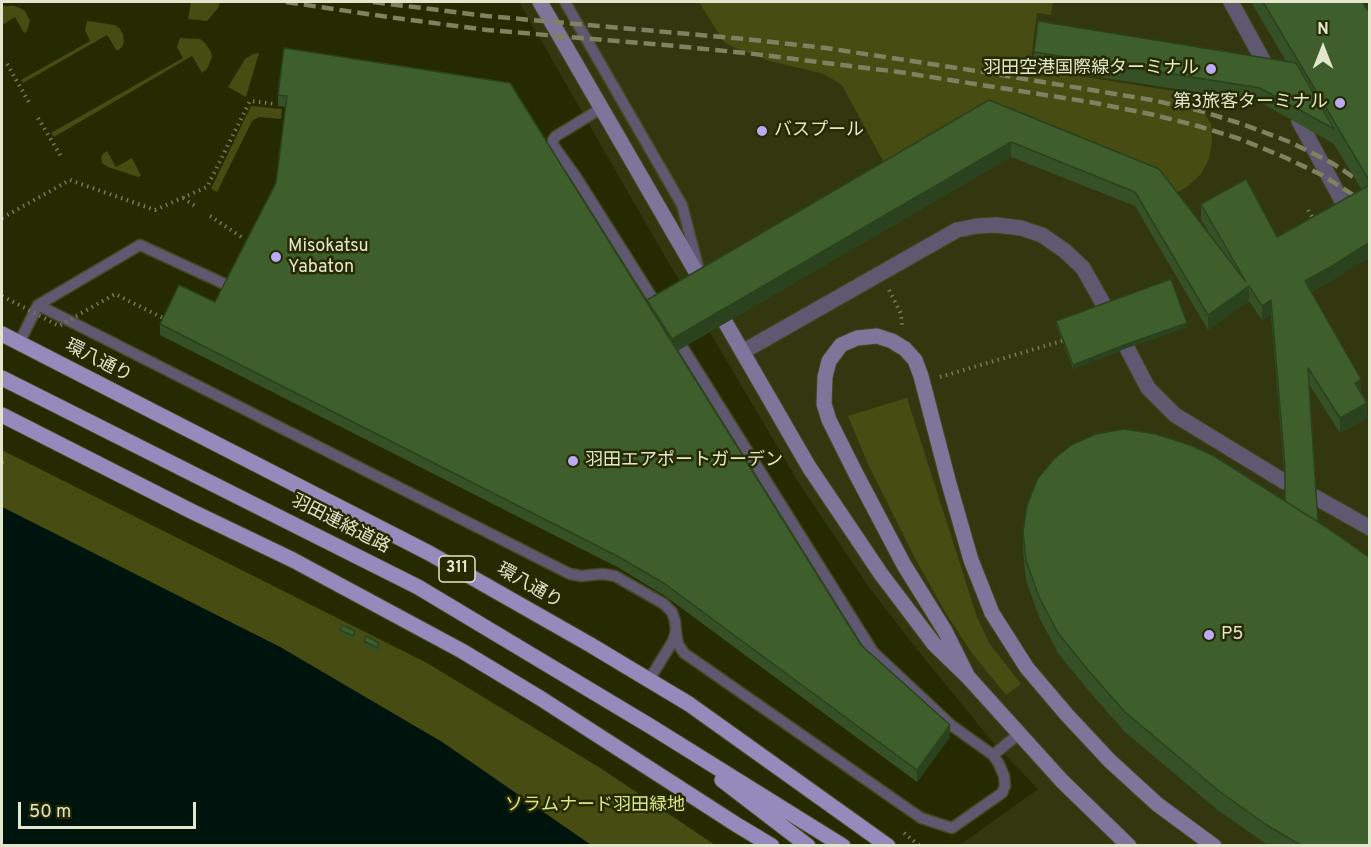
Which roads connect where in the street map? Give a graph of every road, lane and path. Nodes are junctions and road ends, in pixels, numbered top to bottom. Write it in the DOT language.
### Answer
graph roads {
  1 [pos="540,2"];
  2 [pos="565,2"];
  3 [pos="1231,2"];
  4 [pos="7,64"];
  5 [pos="1270,73"];
  6 [pos="30,104"];
  7 [pos="276,104"];
  8 [pos="602,108"];
  9 [pos="38,118"];
  10 [pos="1299,121"];
  11 [pos="62,158"];
  12 [pos="183,198"];
  13 [pos="195,206"];
  14 [pos="1308,210"];
  15 [pos="1348,212"];
  16 [pos="210,216"];
  17 [pos="2,218"];
  18 [pos="1319,228"];
  19 [pos="243,237"];
  20 [pos="881,273"];
  21 [pos="701,279"];
  22 [pos="229,286"];
  23 [pos="2,296"];
  24 [pos="38,305"];
  25 [pos="1105,307"];
  26 [pos="658,308"];
  27 [pos="168,320"];
  28 [pos="2,334"];
  29 [pos="1062,341"];
  30 [pos="19,343"];
  31 [pos="683,348"];
  32 [pos="905,348"];
  33 [pos="1127,348"];
  34 [pos="744,351"];
  35 [pos="2,378"];
  36 [pos="922,382"];
  37 [pos="2,415"];
  38 [pos="2,463"];
  39 [pos="7,466"];
  40 [pos="1285,482"];
  41 [pos="1315,497"];
  42 [pos="1370,528"];
  43 [pos="676,631"];
  44 [pos="968,677"];
  45 [pos="649,680"];
  46 [pos="650,726"];
  47 [pos="1019,734"];
  48 [pos="993,755"];
  49 [pos="772,846"];
  50 [pos="808,846"];
  51 [pos="843,846"];
  52 [pos="888,846"];
  53 [pos="1129,846"];
  54 [pos="1214,846"];
  1 -- 8 [label="street"];
  2 -- 21 [label="lane"];
  3 -- 5 [label="street"];
  4 -- 6 [label="path"];
  7 -- 12 [label="path"];
  8 -- 21 [label="street"];
  8 -- 26 [label="lane"];
  9 -- 11 [label="path"];
  10 -- 15 [label="street"];
  12 -- 13 [label="path"];
  12 -- 17 [label="path"];
  14 -- 18 [label="path"];
  16 -- 19 [label="path"];
  20 -- 25 [label="street"];
  20 -- 32 [label="path"];
  20 -- 34 [label="street"];
  21 -- 34 [label="street"];
  22 -- 24 [label="lane"];
  23 -- 27 [label="path, bridge"];
  24 -- 30 [label="lane"];
  24 -- 43 [label="lane"];
  28 -- 30 [label="main road, 環八通り / 311"];
  29 -- 36 [label="path"];
  30 -- 45 [label="main road, 環八通り / 311"];
  31 -- 48 [label="lane"];
  32 -- 36 [label="street"];
  32 -- 44 [label="street"];
  33 -- 40 [label="street"];
  34 -- 44 [label="street"];
  35 -- 46 [label="main road, 羽田連絡道路 / 311"];
  36 -- 54 [label="street"];
  37 -- 49 [label="main road"];
  38 -- 39 [label="path"];
  41 -- 42 [label="street"];
  43 -- 45 [label="lane"];
  43 -- 48 [label="lane"];
  44 -- 47 [label="street"];
  45 -- 52 [label="main road, 環八通り / 311"];
  46 -- 50 [label="main road"];
  46 -- 51 [label="main road"];
  47 -- 48 [label="lane"];
  47 -- 53 [label="street"];
}
